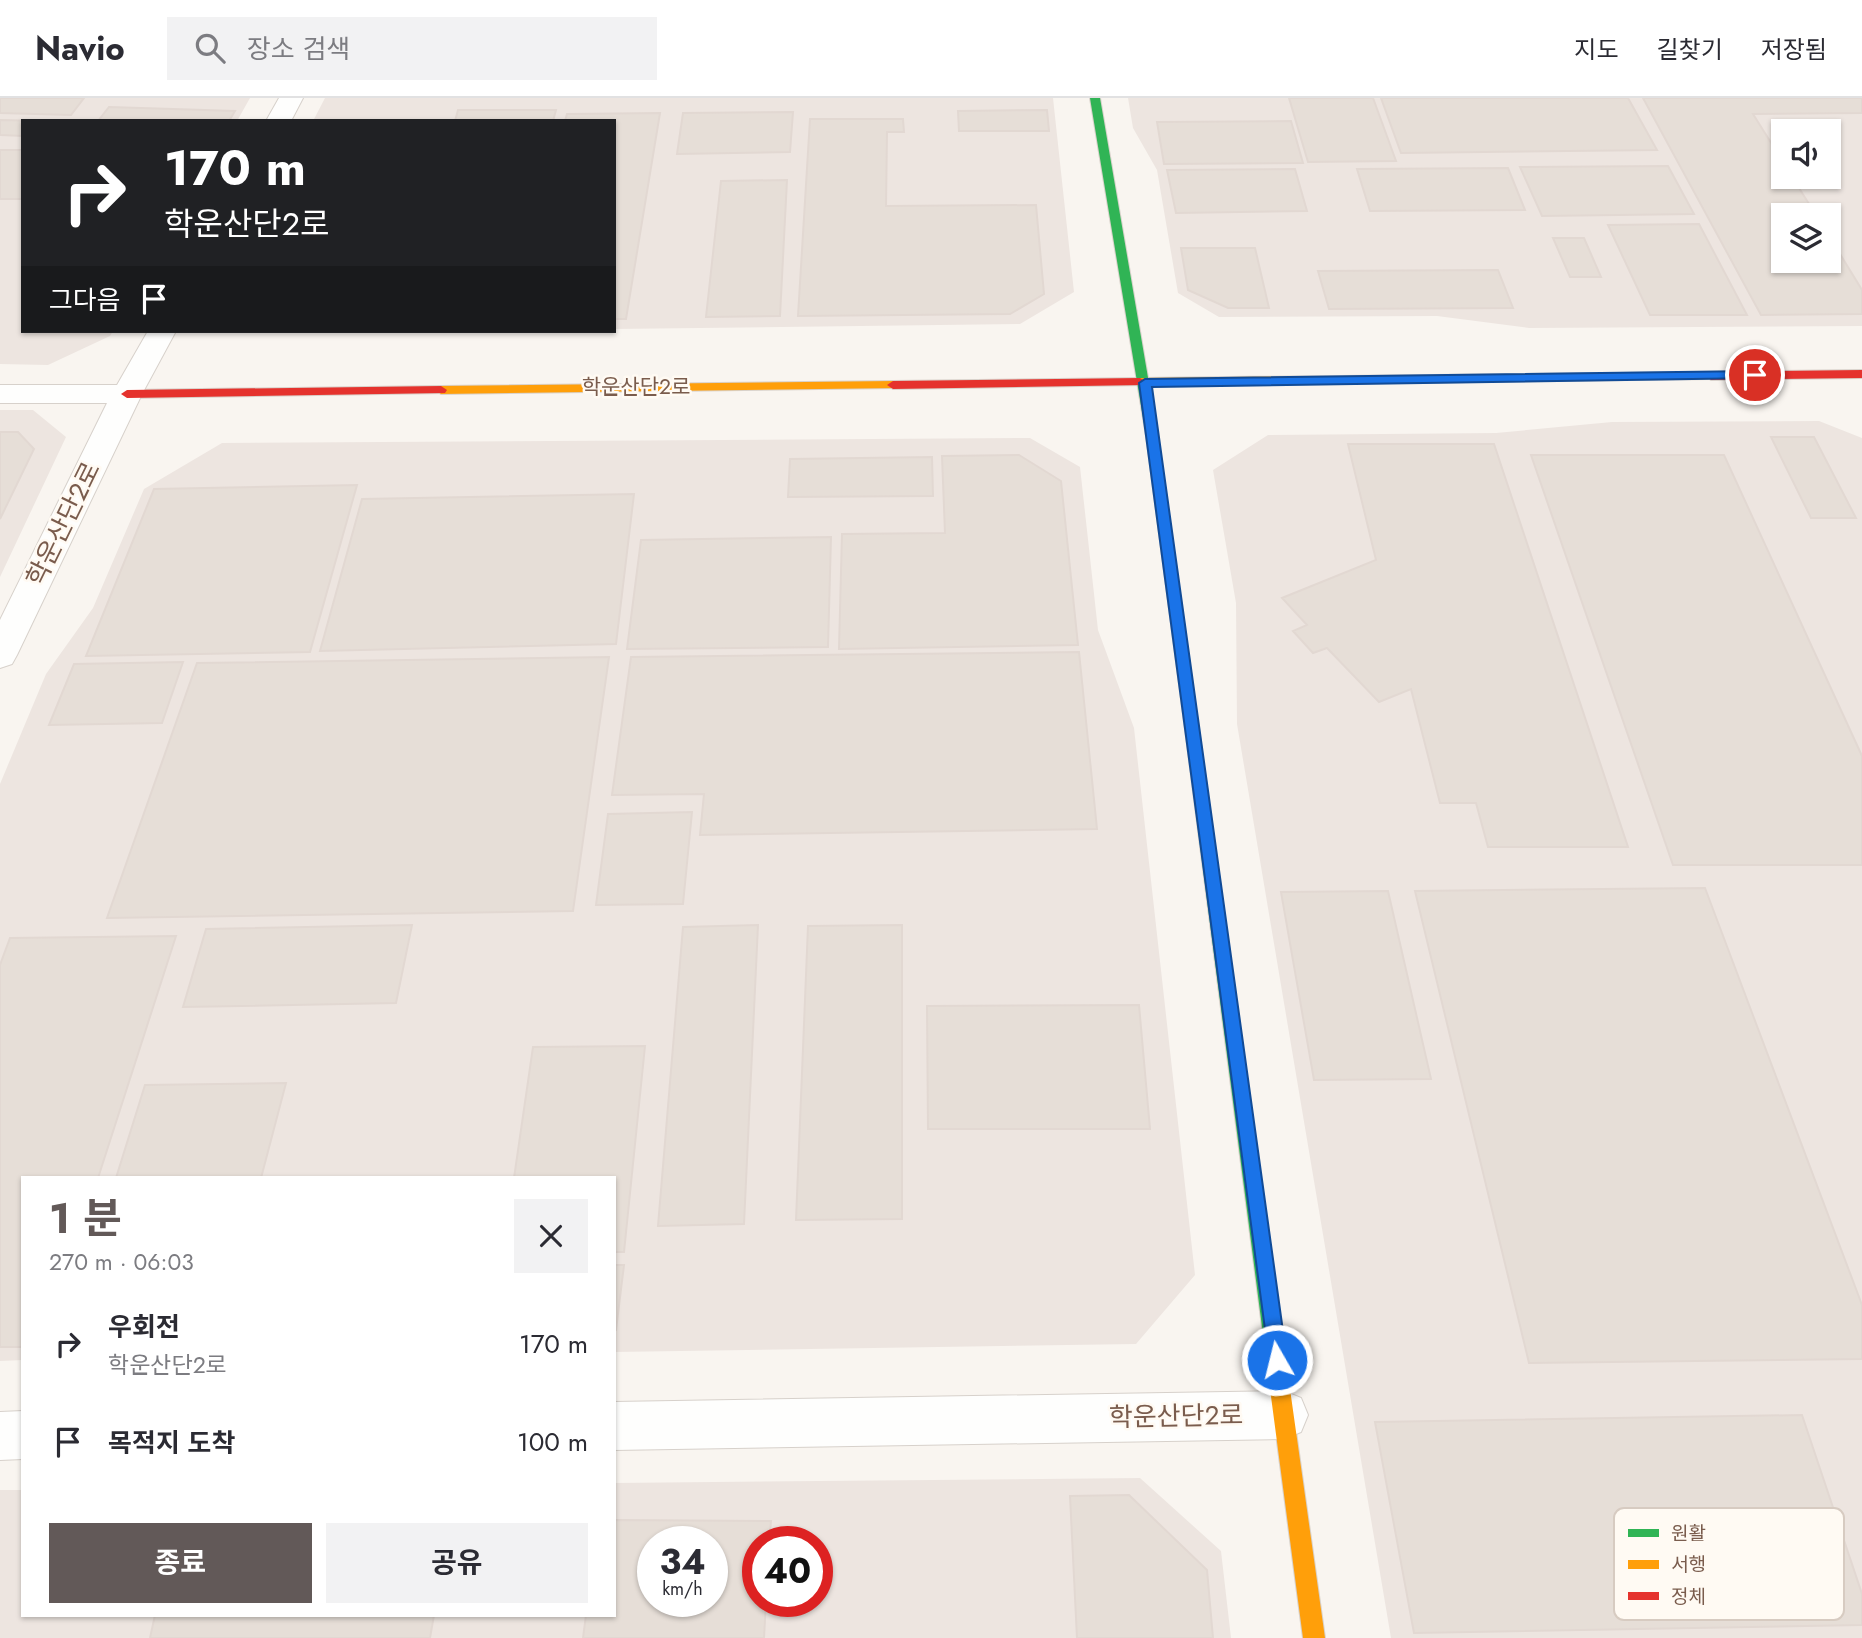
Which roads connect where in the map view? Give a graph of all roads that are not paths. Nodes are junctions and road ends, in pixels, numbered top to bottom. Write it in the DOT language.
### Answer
graph roads {
  1 [pos="291,98"];
  2 [pos="1096,98"];
  3 [pos="279,119"];
  4 [pos="161,333"];
  5 [pos="1862,374"];
  6 [pos="1145,383"];
  7 [pos="0,394"];
  8 [pos="127,394"];
  9 [pos="0,655"];
  10 [pos="1284,1415"];
  11 [pos="616,1426"];
  12 [pos="21,1435"];
  13 [pos="0,1436"];
  14 [pos="1314,1638"];
  1 -- 3 [label="street"];
  2 -- 6 [label="street"];
  4 -- 8 [label="street"];
  5 -- 6 [label="street, 학운산단2로"];
  6 -- 8 [label="street, 학운산단2로"];
  6 -- 10 [label="street, 학운산단2로"];
  7 -- 8 [label="street, 학운산단2로"];
  8 -- 9 [label="street, 학운산단2로"];
  10 -- 11 [label="street, 학운산단2로"];
  10 -- 14 [label="street"];
  12 -- 13 [label="street"];
}
